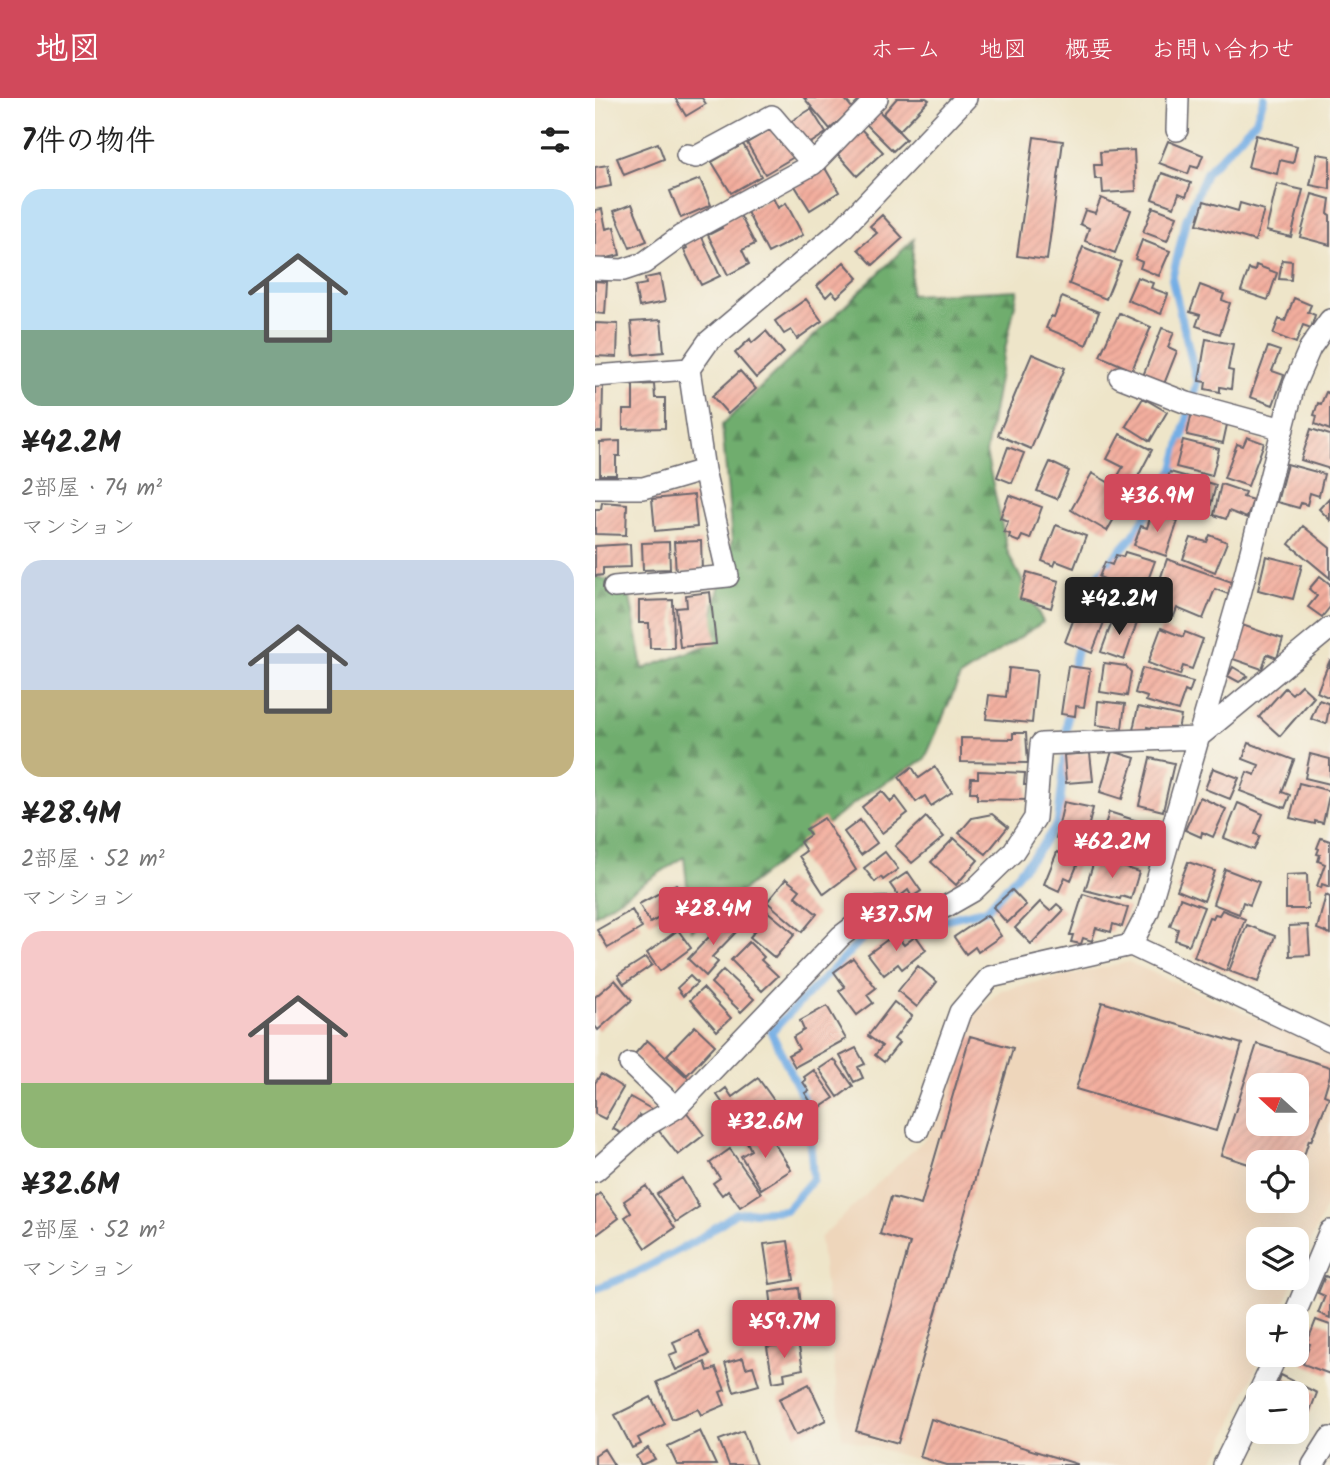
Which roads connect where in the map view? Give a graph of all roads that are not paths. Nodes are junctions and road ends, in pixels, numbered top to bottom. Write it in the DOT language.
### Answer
graph roads {
  1 [pos="877,98"];
  2 [pos="967,98"];
  3 [pos="1178,98"];
  4 [pos="1177,130"];
  5 [pos="687,155"];
  6 [pos="813,164"];
  7 [pos="595,269"];
  8 [pos="1330,320"];
  9 [pos="689,369"];
  10 [pos="595,376"];
  11 [pos="1120,377"];
  12 [pos="1283,429"];
  13 [pos="704,470"];
  14 [pos="595,488"];
  15 [pos="614,587"];
  16 [pos="1327,634"];
  17 [pos="1197,738"];
  18 [pos="1131,945"];
  19 [pos="1330,1040"];
  20 [pos="629,1063"];
  21 [pos="676,1108"];
  22 [pos="918,1130"];
  23 [pos="595,1171"];
  24 [pos="1330,1231"];
  25 [pos="1299,1304"];
  26 [pos="1246,1420"];
  27 [pos="1330,1438"];
  28 [pos="1224,1465"];
  29 [pos="1314,1465"];
  1 -- 6 [label="street"];
  2 -- 9 [label="street"];
  3 -- 4 [label="street"];
  5 -- 6 [label="street"];
  6 -- 7 [label="street"];
  8 -- 12 [label="street"];
  9 -- 10 [label="street"];
  9 -- 13 [label="street"];
  11 -- 12 [label="street"];
  12 -- 17 [label="street"];
  13 -- 14 [label="street"];
  13 -- 15 [label="street"];
  16 -- 17 [label="street"];
  17 -- 18 [label="street"];
  17 -- 21 [label="street"];
  18 -- 19 [label="street"];
  18 -- 22 [label="street"];
  20 -- 21 [label="street"];
  21 -- 23 [label="street"];
  24 -- 25 [label="street"];
  26 -- 28 [label="street"];
  27 -- 29 [label="street"];
}
